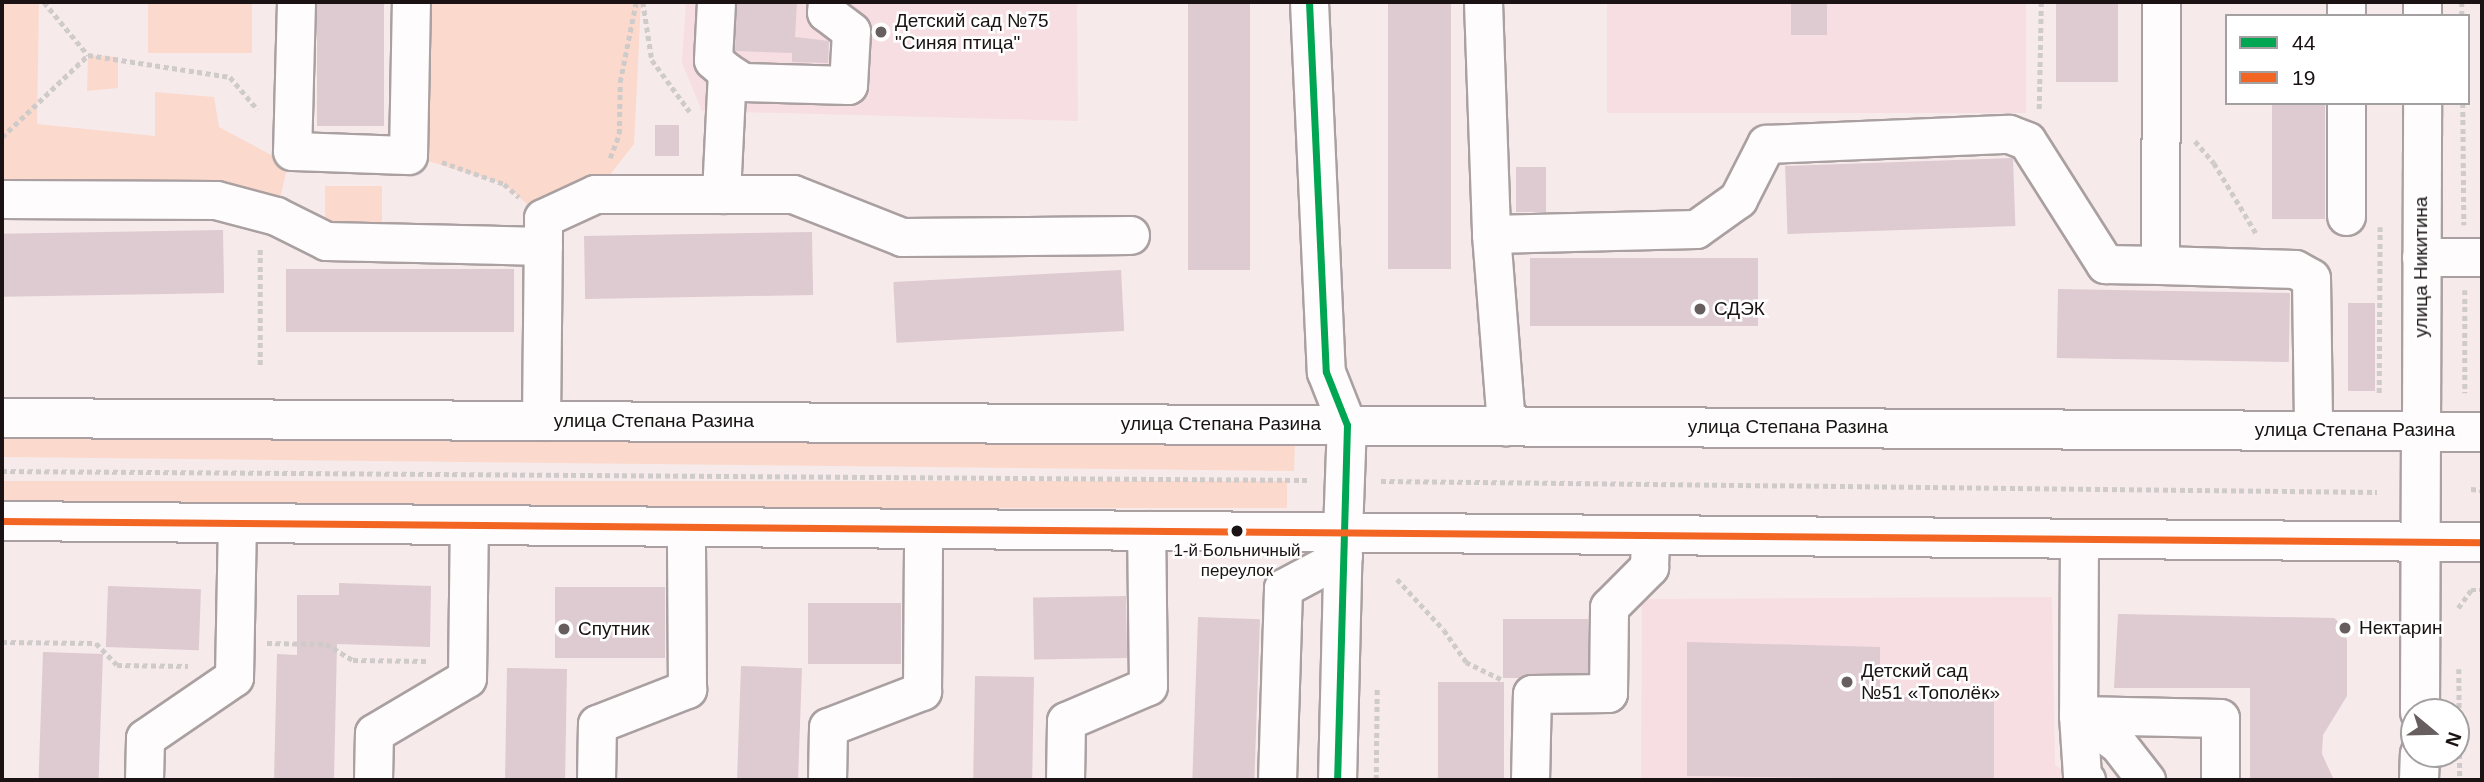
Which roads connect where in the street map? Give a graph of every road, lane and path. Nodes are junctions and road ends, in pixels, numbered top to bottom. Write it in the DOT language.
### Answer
graph roads {
  1 [pos="44,2"];
  2 [pos="296,2"];
  3 [pos="411,2"];
  4 [pos="636,2"];
  5 [pos="643,2"];
  6 [pos="716,2"];
  7 [pos="827,2"];
  8 [pos="1309,2"];
  9 [pos="1483,2"];
  10 [pos="2041,2"];
  11 [pos="2161,2"];
  12 [pos="88,55"];
  13 [pos="727,72"];
  14 [pos="2160,101"];
  15 [pos="2346,105"];
  16 [pos="2421,105"];
  17 [pos="724,136"];
  18 [pos="2,137"];
  19 [pos="2027,141"];
  20 [pos="292,151"];
  21 [pos="441,162"];
  22 [pos="504,184"];
  23 [pos="596,194"];
  24 [pos="721,194"];
  25 [pos="2,199"];
  26 [pos="2363,215"];
  27 [pos="1491,234"];
  28 [pos="1130,235"];
  29 [pos="543,246"];
  30 [pos="260,248"];
  31 [pos="2421,257"];
  32 [pos="2482,257"];
  33 [pos="2160,265"];
  34 [pos="2295,269"];
  35 [pos="260,365"];
  36 [pos="2379,393"];
  37 [pos="2,418"];
  38 [pos="541,421"];
  39 [pos="1346,425"];
  40 [pos="1506,426"];
  41 [pos="2313,430"];
  42 [pos="2421,431"];
  43 [pos="2482,432"];
  44 [pos="2,471"];
  45 [pos="1345,481"];
  46 [pos="2471,489"];
  47 [pos="2482,490"];
  48 [pos="2377,492"];
  49 [pos="2,521"];
  50 [pos="237,523"];
  51 [pos="469,525"];
  52 [pos="686,526"];
  53 [pos="923,528"];
  54 [pos="1146,530"];
  55 [pos="1650,535"];
  56 [pos="2079,538"];
  57 [pos="2422,541"];
  58 [pos="2482,542"];
  59 [pos="1343,544"];
  60 [pos="1397,579"];
  61 [pos="2482,590"];
  62 [pos="2458,617"];
  63 [pos="2,642"];
  64 [pos="235,655"];
  65 [pos="2459,658"];
  66 [pos="467,662"];
  67 [pos="1532,694"];
  68 [pos="2420,698"];
  69 [pos="2078,715"];
  70 [pos="144,780"];
  71 [pos="373,780"];
  72 [pos="596,780"];
  73 [pos="827,780"];
  74 [pos="1065,780"];
  75 [pos="1278,780"];
  76 [pos="1337,780"];
  77 [pos="1530,780"];
  78 [pos="2087,780"];
  79 [pos="2146,780"];
  80 [pos="2220,780"];
  81 [pos="2460,780"];
  1 -- 12 [label="path"];
  2 -- 20 [label="street"];
  3 -- 20 [label="street"];
  4 -- 23 [label="path"];
  5 -- 17 [label="path"];
  6 -- 13 [label="street"];
  7 -- 13 [label="street"];
  8 -- 39 [label="street"];
  9 -- 27 [label="street"];
  10 -- 19 [label="path"];
  11 -- 14 [label="street"];
  12 -- 18 [label="path"];
  12 -- 20 [label="path"];
  13 -- 17 [label="street"];
  14 -- 33 [label="street"];
  14 -- 34 [label="path"];
  15 -- 26 [label="street"];
  16 -- 31 [label="street, улица Никитина"];
  17 -- 24 [label="street"];
  19 -- 27 [label="street"];
  19 -- 33 [label="street"];
  21 -- 22 [label="path"];
  23 -- 24 [label="street"];
  23 -- 29 [label="street"];
  24 -- 28 [label="street"];
  25 -- 29 [label="street"];
  26 -- 36 [label="path"];
  27 -- 40 [label="street"];
  29 -- 38 [label="street"];
  30 -- 35 [label="path"];
  31 -- 32 [label="street"];
  31 -- 42 [label="street, улица Никитина"];
  33 -- 34 [label="street"];
  34 -- 41 [label="street"];
  37 -- 38 [label="main road, улица Степана Разина"];
  38 -- 39 [label="main road, улица Степана Разина"];
  39 -- 40 [label="main road, улица Степана Разина"];
  39 -- 45 [label="main road"];
  40 -- 41 [label="main road, улица Степана Разина"];
  41 -- 42 [label="main road, улица Степана Разина"];
  42 -- 43 [label="main road, улица Степана Разина"];
  42 -- 57 [label="main road"];
  44 -- 45 [label="path"];
  45 -- 48 [label="path"];
  45 -- 59 [label="main road"];
  46 -- 47 [label="path"];
  49 -- 50 [label="main road"];
  50 -- 51 [label="main road"];
  50 -- 64 [label="street"];
  51 -- 52 [label="main road"];
  51 -- 66 [label="street"];
  52 -- 53 [label="main road"];
  52 -- 72 [label="street"];
  53 -- 54 [label="main road"];
  53 -- 73 [label="street"];
  54 -- 59 [label="main road"];
  54 -- 74 [label="street"];
  55 -- 56 [label="main road"];
  55 -- 59 [label="main road"];
  55 -- 67 [label="street"];
  56 -- 57 [label="main road"];
  56 -- 69 [label="street"];
  57 -- 58 [label="main road"];
  57 -- 68 [label="main road"];
  59 -- 75 [label="street"];
  59 -- 76 [label="street"];
  60 -- 67 [label="path"];
  61 -- 62 [label="path"];
  63 -- 64 [label="path"];
  64 -- 66 [label="path"];
  64 -- 70 [label="street"];
  65 -- 81 [label="path"];
  66 -- 71 [label="street"];
  67 -- 77 [label="street"];
  69 -- 78 [label="street"];
  69 -- 79 [label="street"];
  69 -- 80 [label="street"];
}
